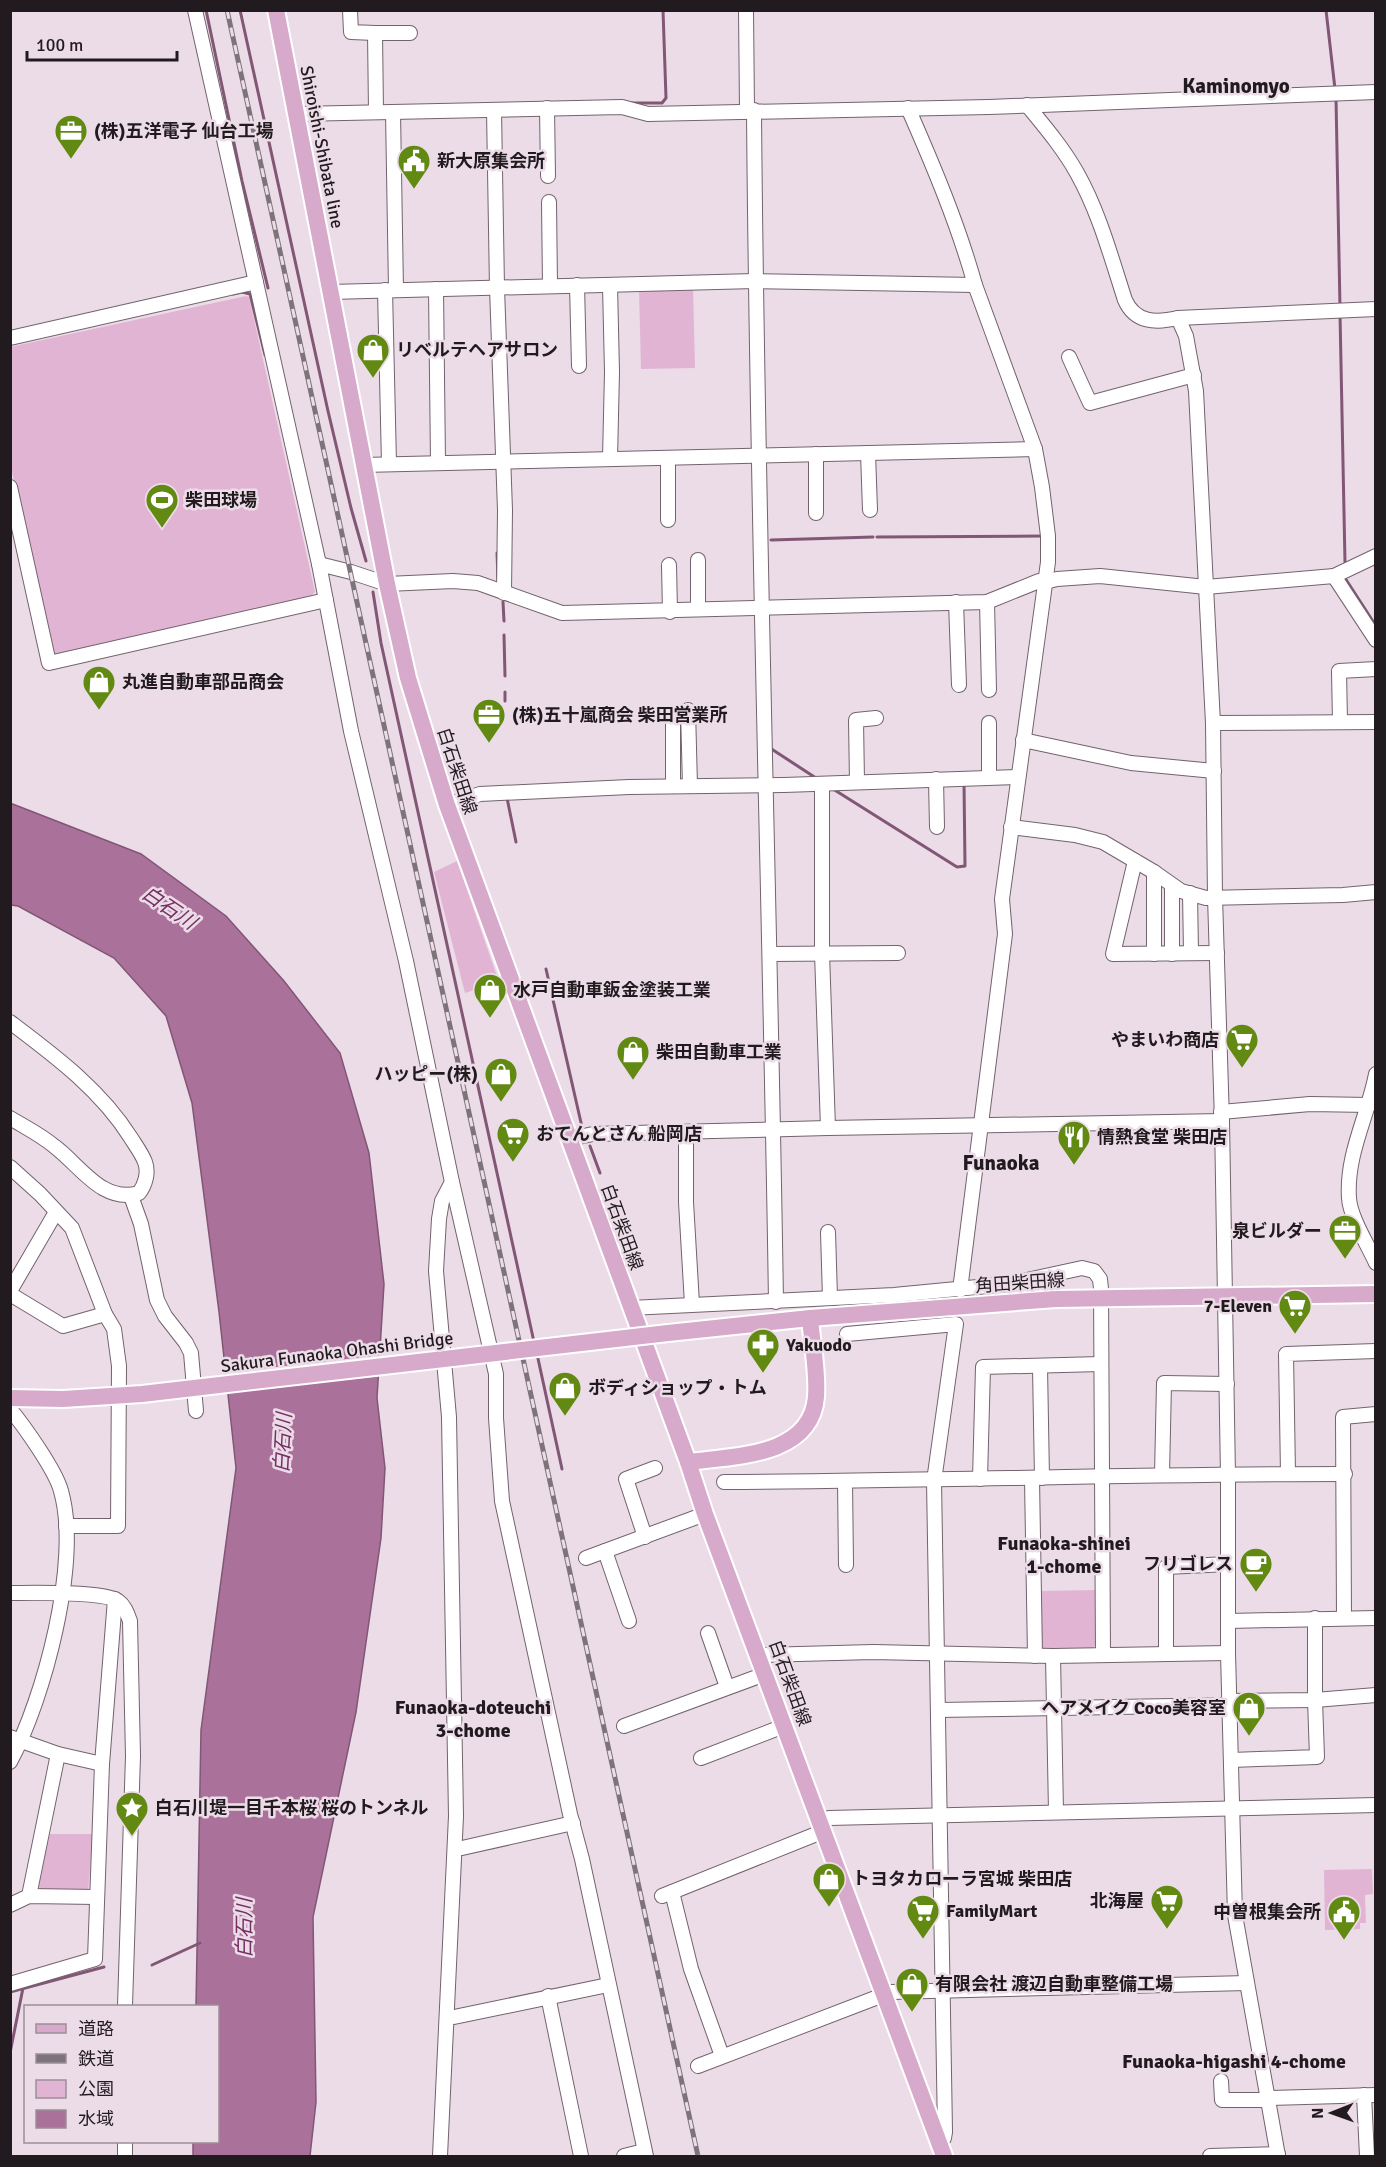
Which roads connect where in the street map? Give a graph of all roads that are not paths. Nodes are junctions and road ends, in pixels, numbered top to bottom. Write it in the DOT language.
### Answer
graph roads {
  1 [pos="195,10"];
  2 [pos="276,10"];
  3 [pos="350,10"];
  4 [pos="746,10"];
  5 [pos="375,33"];
  6 [pos="410,33"];
  7 [pos="1376,92"];
  8 [pos="1027,105"];
  9 [pos="547,108"];
  10 [pos="908,108"];
  11 [pos="494,110"];
  12 [pos="750,110"];
  13 [pos="376,112"];
  14 [pos="393,112"];
  15 [pos="297,114"];
  16 [pos="548,176"];
  17 [pos="549,202"];
  18 [pos="755,281"];
  19 [pos="256,282"];
  20 [pos="576,285"];
  21 [pos="610,285"];
  22 [pos="975,285"];
  23 [pos="550,286"];
  24 [pos="497,288"];
  25 [pos="436,289"];
  26 [pos="391,290"];
  27 [pos="330,292"];
  28 [pos="1376,309"];
  29 [pos="1178,318"];
  30 [pos="10,338"];
  31 [pos="1069,357"];
  32 [pos="579,366"];
  33 [pos="1194,375"];
  34 [pos="1035,449"];
  35 [pos="868,453"];
  36 [pos="816,454"];
  37 [pos="760,455"];
  38 [pos="668,458"];
  39 [pos="610,459"];
  40 [pos="503,462"];
  41 [pos="438,463"];
  42 [pos="363,465"];
  43 [pos="389,465"];
  44 [pos="10,487"];
  45 [pos="870,510"];
  46 [pos="816,513"];
  47 [pos="668,520"];
  48 [pos="1376,556"];
  49 [pos="698,560"];
  50 [pos="319,564"];
  51 [pos="669,565"];
  52 [pos="1334,576"];
  53 [pos="1045,582"];
  54 [pos="387,584"];
  55 [pos="1206,587"];
  56 [pos="504,593"];
  57 [pos="326,600"];
  58 [pos="956,602"];
  59 [pos="987,602"];
  60 [pos="762,608"];
  61 [pos="698,609"];
  62 [pos="670,612"];
  63 [pos="1376,640"];
  64 [pos="1376,669"];
  65 [pos="959,685"];
  66 [pos="989,690"];
  67 [pos="688,710"];
  68 [pos="876,718"];
  69 [pos="673,722"];
  70 [pos="1340,722"];
  71 [pos="1376,722"];
  72 [pos="989,723"];
  73 [pos="1213,723"];
  74 [pos="1023,740"];
  75 [pos="1214,771"];
  76 [pos="989,777"];
  77 [pos="1017,777"];
  78 [pos="936,779"];
  79 [pos="857,782"];
  80 [pos="765,784"];
  81 [pos="822,784"];
  82 [pos="673,786"];
  83 [pos="690,786"];
  84 [pos="447,805"];
  85 [pos="937,827"];
  86 [pos="1011,827"];
  87 [pos="1135,861"];
  88 [pos="1154,872"];
  89 [pos="1172,886"];
  90 [pos="1376,892"];
  91 [pos="1190,893"];
  92 [pos="1215,897"];
  93 [pos="822,952"];
  94 [pos="898,953"];
  95 [pos="1191,953"];
  96 [pos="1217,953"];
  97 [pos="770,954"];
  98 [pos="1154,954"];
  99 [pos="1172,954"];
  100 [pos="10,1022"];
  101 [pos="1375,1078"];
  102 [pos="1369,1105"];
  103 [pos="1222,1117"];
  104 [pos="10,1119"];
  105 [pos="982,1125"];
  106 [pos="828,1128"];
  107 [pos="774,1130"];
  108 [pos="686,1132"];
  109 [pos="569,1139"];
  110 [pos="10,1167"];
  111 [pos="452,1182"];
  112 [pos="131,1196"];
  113 [pos="56,1212"];
  114 [pos="828,1232"];
  115 [pos="1376,1263"];
  116 [pos="960,1290"];
  117 [pos="10,1293"];
  118 [pos="1376,1294"];
  119 [pos="1225,1296"];
  120 [pos="830,1298"];
  121 [pos="1101,1298"];
  122 [pos="776,1302"];
  123 [pos="692,1304"];
  124 [pos="630,1308"];
  125 [pos="105,1314"];
  126 [pos="810,1318"];
  127 [pos="668,1333"];
  128 [pos="847,1334"];
  129 [pos="1376,1351"];
  130 [pos="1101,1364"];
  131 [pos="1040,1367"];
  132 [pos="1227,1384"];
  133 [pos="10,1398"];
  134 [pos="10,1409"];
  135 [pos="196,1411"];
  136 [pos="1376,1414"];
  137 [pos="688,1462"];
  138 [pos="655,1468"];
  139 [pos="1288,1474"];
  140 [pos="1345,1474"];
  141 [pos="1162,1475"];
  142 [pos="1228,1476"];
  143 [pos="1101,1477"];
  144 [pos="1037,1478"];
  145 [pos="980,1479"];
  146 [pos="934,1480"];
  147 [pos="845,1481"];
  148 [pos="724,1482"];
  149 [pos="705,1515"];
  150 [pos="66,1526"];
  151 [pos="645,1537"];
  152 [pos="605,1551"];
  153 [pos="586,1558"];
  154 [pos="1228,1564"];
  155 [pos="846,1565"];
  156 [pos="10,1593"];
  157 [pos="64,1593"];
  158 [pos="115,1599"];
  159 [pos="1315,1618"];
  160 [pos="1344,1618"];
  161 [pos="1376,1618"];
  162 [pos="629,1621"];
  163 [pos="1228,1621"];
  164 [pos="708,1633"];
  165 [pos="1228,1653"];
  166 [pos="937,1654"];
  167 [pos="1103,1654"];
  168 [pos="1166,1654"];
  169 [pos="759,1655"];
  170 [pos="1035,1656"];
  171 [pos="1053,1656"];
  172 [pos="765,1674"];
  173 [pos="727,1687"];
  174 [pos="1376,1695"];
  175 [pos="1315,1700"];
  176 [pos="1230,1703"];
  177 [pos="1054,1709"];
  178 [pos="938,1710"];
  179 [pos="624,1726"];
  180 [pos="784,1726"];
  181 [pos="16,1739"];
  182 [pos="58,1754"];
  183 [pos="701,1758"];
  184 [pos="1231,1760"];
  185 [pos="10,1762"];
  186 [pos="102,1764"];
  187 [pos="1376,1806"];
  188 [pos="1233,1808"];
  189 [pos="1056,1812"];
  190 [pos="939,1814"];
  191 [pos="573,1823"];
  192 [pos="822,1826"];
  193 [pos="462,1848"];
  194 [pos="29,1896"];
  195 [pos="97,1897"];
  196 [pos="10,1905"];
  197 [pos="1247,1983"];
  198 [pos="10,1984"];
  199 [pos="608,1984"];
  200 [pos="941,1990"];
  201 [pos="885,1994"];
  202 [pos="548,1996"];
  203 [pos="125,2005"];
  204 [pos="454,2017"];
  205 [pos="722,2056"];
  206 [pos="698,2066"];
  207 [pos="1221,2081"];
  208 [pos="1370,2095"];
  209 [pos="1268,2099"];
  210 [pos="941,2150"];
  211 [pos="645,2154"];
  212 [pos="1278,2155"];
  213 [pos="440,2157"];
  214 [pos="580,2157"];
  215 [pos="624,2157"];
  216 [pos="1210,2157"];
  217 [pos="1366,2157"];
  1 -- 19 [label="street"];
  2 -- 15 [label="main road, Shiroishi-Shibata line"];
  3 -- 5 [label="street"];
  4 -- 12 [label="street"];
  5 -- 6 [label="street"];
  5 -- 13 [label="street"];
  7 -- 8 [label="street"];
  8 -- 10 [label="street"];
  8 -- 29 [label="street"];
  9 -- 11 [label="street"];
  9 -- 12 [label="street"];
  9 -- 16 [label="street"];
  10 -- 12 [label="street"];
  10 -- 22 [label="street"];
  11 -- 14 [label="street"];
  11 -- 24 [label="street"];
  12 -- 18 [label="street"];
  13 -- 14 [label="street"];
  13 -- 15 [label="street"];
  14 -- 26 [label="street"];
  15 -- 27 [label="main road, Shiroishi-Shibata line"];
  17 -- 23 [label="street"];
  18 -- 21 [label="street"];
  18 -- 22 [label="street"];
  18 -- 37 [label="street"];
  19 -- 30 [label="street"];
  19 -- 50 [label="street"];
  20 -- 21 [label="street"];
  20 -- 23 [label="street"];
  20 -- 32 [label="street"];
  21 -- 39 [label="street"];
  22 -- 34 [label="street"];
  23 -- 24 [label="street"];
  24 -- 25 [label="street"];
  24 -- 40 [label="street"];
  25 -- 26 [label="street"];
  25 -- 41 [label="street"];
  26 -- 27 [label="street"];
  26 -- 43 [label="street"];
  27 -- 42 [label="main road, 白石柴田線"];
  28 -- 29 [label="street"];
  29 -- 33 [label="street"];
  31 -- 33 [label="street"];
  33 -- 55 [label="street"];
  34 -- 35 [label="street"];
  34 -- 53 [label="street"];
  35 -- 36 [label="street"];
  35 -- 45 [label="street"];
  36 -- 37 [label="street"];
  36 -- 46 [label="street"];
  37 -- 38 [label="street"];
  37 -- 60 [label="street"];
  38 -- 39 [label="street"];
  38 -- 47 [label="street"];
  39 -- 40 [label="street"];
  40 -- 41 [label="street"];
  40 -- 56 [label="street"];
  41 -- 43 [label="street"];
  42 -- 43 [label="street"];
  42 -- 54 [label="main road, 白石柴田線"];
  44 -- 57 [label="street"];
  48 -- 52 [label="street"];
  49 -- 61 [label="street"];
  50 -- 54 [label="street"];
  50 -- 57 [label="street"];
  51 -- 62 [label="street"];
  52 -- 55 [label="street"];
  52 -- 63 [label="street"];
  53 -- 55 [label="street"];
  53 -- 59 [label="street"];
  53 -- 74 [label="street"];
  54 -- 56 [label="street"];
  54 -- 84 [label="main road, 白石柴田線"];
  55 -- 73 [label="street"];
  56 -- 62 [label="street"];
  57 -- 111 [label="street"];
  58 -- 59 [label="street"];
  58 -- 60 [label="street"];
  58 -- 65 [label="street"];
  59 -- 66 [label="street"];
  60 -- 61 [label="street"];
  60 -- 80 [label="street"];
  61 -- 62 [label="street"];
  64 -- 70 [label="street"];
  67 -- 83 [label="street"];
  68 -- 79 [label="street"];
  69 -- 82 [label="street"];
  70 -- 71 [label="street"];
  70 -- 73 [label="street"];
  72 -- 76 [label="street"];
  73 -- 75 [label="street"];
  74 -- 75 [label="street"];
  74 -- 77 [label="street"];
  75 -- 92 [label="street"];
  76 -- 77 [label="street"];
  76 -- 78 [label="street"];
  77 -- 86 [label="street"];
  78 -- 79 [label="street"];
  78 -- 85 [label="street"];
  79 -- 81 [label="street"];
  80 -- 81 [label="street"];
  80 -- 83 [label="street"];
  80 -- 97 [label="street"];
  81 -- 93 [label="street"];
  82 -- 83 [label="street"];
  82 -- 84 [label="street"];
  84 -- 109 [label="main road, 白石柴田線"];
  86 -- 87 [label="street"];
  86 -- 105 [label="street"];
  87 -- 88 [label="street"];
  87 -- 98 [label="street"];
  88 -- 89 [label="street"];
  88 -- 98 [label="street"];
  89 -- 91 [label="street"];
  89 -- 99 [label="street"];
  90 -- 92 [label="street"];
  91 -- 92 [label="street"];
  91 -- 95 [label="street"];
  92 -- 96 [label="street"];
  93 -- 94 [label="street"];
  93 -- 97 [label="street"];
  93 -- 106 [label="street"];
  95 -- 96 [label="street"];
  95 -- 99 [label="street"];
  96 -- 103 [label="street"];
  97 -- 107 [label="street"];
  98 -- 99 [label="street"];
  100 -- 112 [label="street"];
  101 -- 102 [label="street"];
  102 -- 103 [label="street"];
  102 -- 115 [label="street"];
  103 -- 105 [label="street"];
  103 -- 119 [label="street"];
  104 -- 112 [label="street"];
  105 -- 106 [label="street"];
  105 -- 116 [label="street"];
  106 -- 107 [label="street"];
  107 -- 108 [label="street"];
  107 -- 122 [label="street"];
  108 -- 109 [label="street"];
  108 -- 123 [label="street"];
  109 -- 124 [label="main road, 白石柴田線"];
  110 -- 113 [label="street"];
  111 -- 191 [label="street"];
  111 -- 213 [label="street"];
  112 -- 135 [label="street"];
  113 -- 117 [label="street"];
  113 -- 125 [label="street"];
  114 -- 120 [label="street"];
  116 -- 120 [label="street"];
  116 -- 121 [label="street"];
  117 -- 125 [label="street"];
  118 -- 119 [label="main road, 角田柴田線"];
  119 -- 121 [label="main road, 角田柴田線"];
  119 -- 132 [label="street"];
  120 -- 122 [label="street"];
  121 -- 126 [label="main road, 角田柴田線"];
  121 -- 130 [label="street"];
  122 -- 123 [label="street"];
  123 -- 124 [label="street"];
  124 -- 137 [label="main road, 白石柴田線"];
  125 -- 150 [label="street"];
  126 -- 127 [label="main road, 角田柴田線"];
  126 -- 137 [label="main road"];
  127 -- 133 [label="main road, Sakura Funaoka Ohashi Bridge, bridge"];
  128 -- 146 [label="street"];
  129 -- 139 [label="street"];
  130 -- 131 [label="street"];
  130 -- 143 [label="street"];
  131 -- 144 [label="street"];
  131 -- 145 [label="street"];
  132 -- 141 [label="street"];
  132 -- 142 [label="street"];
  134 -- 150 [label="street"];
  136 -- 140 [label="street"];
  137 -- 149 [label="main road, 白石柴田線"];
  138 -- 151 [label="street"];
  139 -- 140 [label="street"];
  139 -- 142 [label="street"];
  140 -- 160 [label="street"];
  141 -- 142 [label="street"];
  141 -- 143 [label="street"];
  142 -- 154 [label="street"];
  143 -- 144 [label="street"];
  143 -- 167 [label="street"];
  144 -- 145 [label="street"];
  144 -- 170 [label="street"];
  145 -- 146 [label="street"];
  146 -- 147 [label="street"];
  146 -- 166 [label="street"];
  147 -- 148 [label="street"];
  147 -- 155 [label="street"];
  149 -- 151 [label="street"];
  149 -- 169 [label="main road, 白石柴田線"];
  150 -- 157 [label="street"];
  151 -- 152 [label="street"];
  152 -- 153 [label="street"];
  152 -- 162 [label="street"];
  154 -- 163 [label="street"];
  154 -- 168 [label="street"];
  156 -- 157 [label="street"];
  157 -- 158 [label="street"];
  157 -- 181 [label="street"];
  158 -- 186 [label="street"];
  158 -- 203 [label="street"];
  159 -- 160 [label="street"];
  159 -- 163 [label="street"];
  159 -- 175 [label="street"];
  160 -- 161 [label="street"];
  163 -- 165 [label="street"];
  164 -- 173 [label="street"];
  165 -- 168 [label="street"];
  165 -- 176 [label="street"];
  166 -- 169 [label="street"];
  166 -- 170 [label="street"];
  166 -- 178 [label="street"];
  167 -- 168 [label="street"];
  167 -- 171 [label="street"];
  169 -- 172 [label="main road, 白石柴田線"];
  170 -- 171 [label="street"];
  171 -- 177 [label="street"];
  172 -- 173 [label="street"];
  172 -- 180 [label="main road, 白石柴田線"];
  173 -- 179 [label="street"];
  174 -- 175 [label="street"];
  175 -- 176 [label="street"];
  175 -- 184 [label="street"];
  176 -- 177 [label="street"];
  176 -- 184 [label="street"];
  177 -- 178 [label="street"];
  177 -- 189 [label="street"];
  178 -- 190 [label="street"];
  180 -- 183 [label="street"];
  180 -- 192 [label="main road, 白石柴田線"];
  181 -- 182 [label="street"];
  181 -- 185 [label="street"];
  182 -- 186 [label="street"];
  182 -- 194 [label="street"];
  184 -- 188 [label="street"];
  186 -- 195 [label="street"];
  187 -- 188 [label="street"];
  188 -- 189 [label="street"];
  188 -- 197 [label="street"];
  189 -- 190 [label="street"];
  190 -- 192 [label="street"];
  190 -- 200 [label="street"];
  191 -- 193 [label="street"];
  191 -- 199 [label="street"];
  192 -- 201 [label="main road, 白石柴田線"];
  192 -- 205 [label="street"];
  194 -- 195 [label="street"];
  194 -- 196 [label="street"];
  195 -- 198 [label="street"];
  197 -- 200 [label="street"];
  197 -- 209 [label="street"];
  199 -- 202 [label="street"];
  199 -- 211 [label="street"];
  200 -- 201 [label="street"];
  200 -- 210 [label="street"];
  201 -- 205 [label="street"];
  201 -- 210 [label="main road, 白石柴田線"];
  202 -- 204 [label="street"];
  202 -- 214 [label="street"];
  205 -- 206 [label="street"];
  207 -- 209 [label="street"];
  208 -- 209 [label="street"];
  208 -- 217 [label="street"];
  209 -- 212 [label="street"];
  211 -- 215 [label="street"];
  212 -- 216 [label="street"];
}
